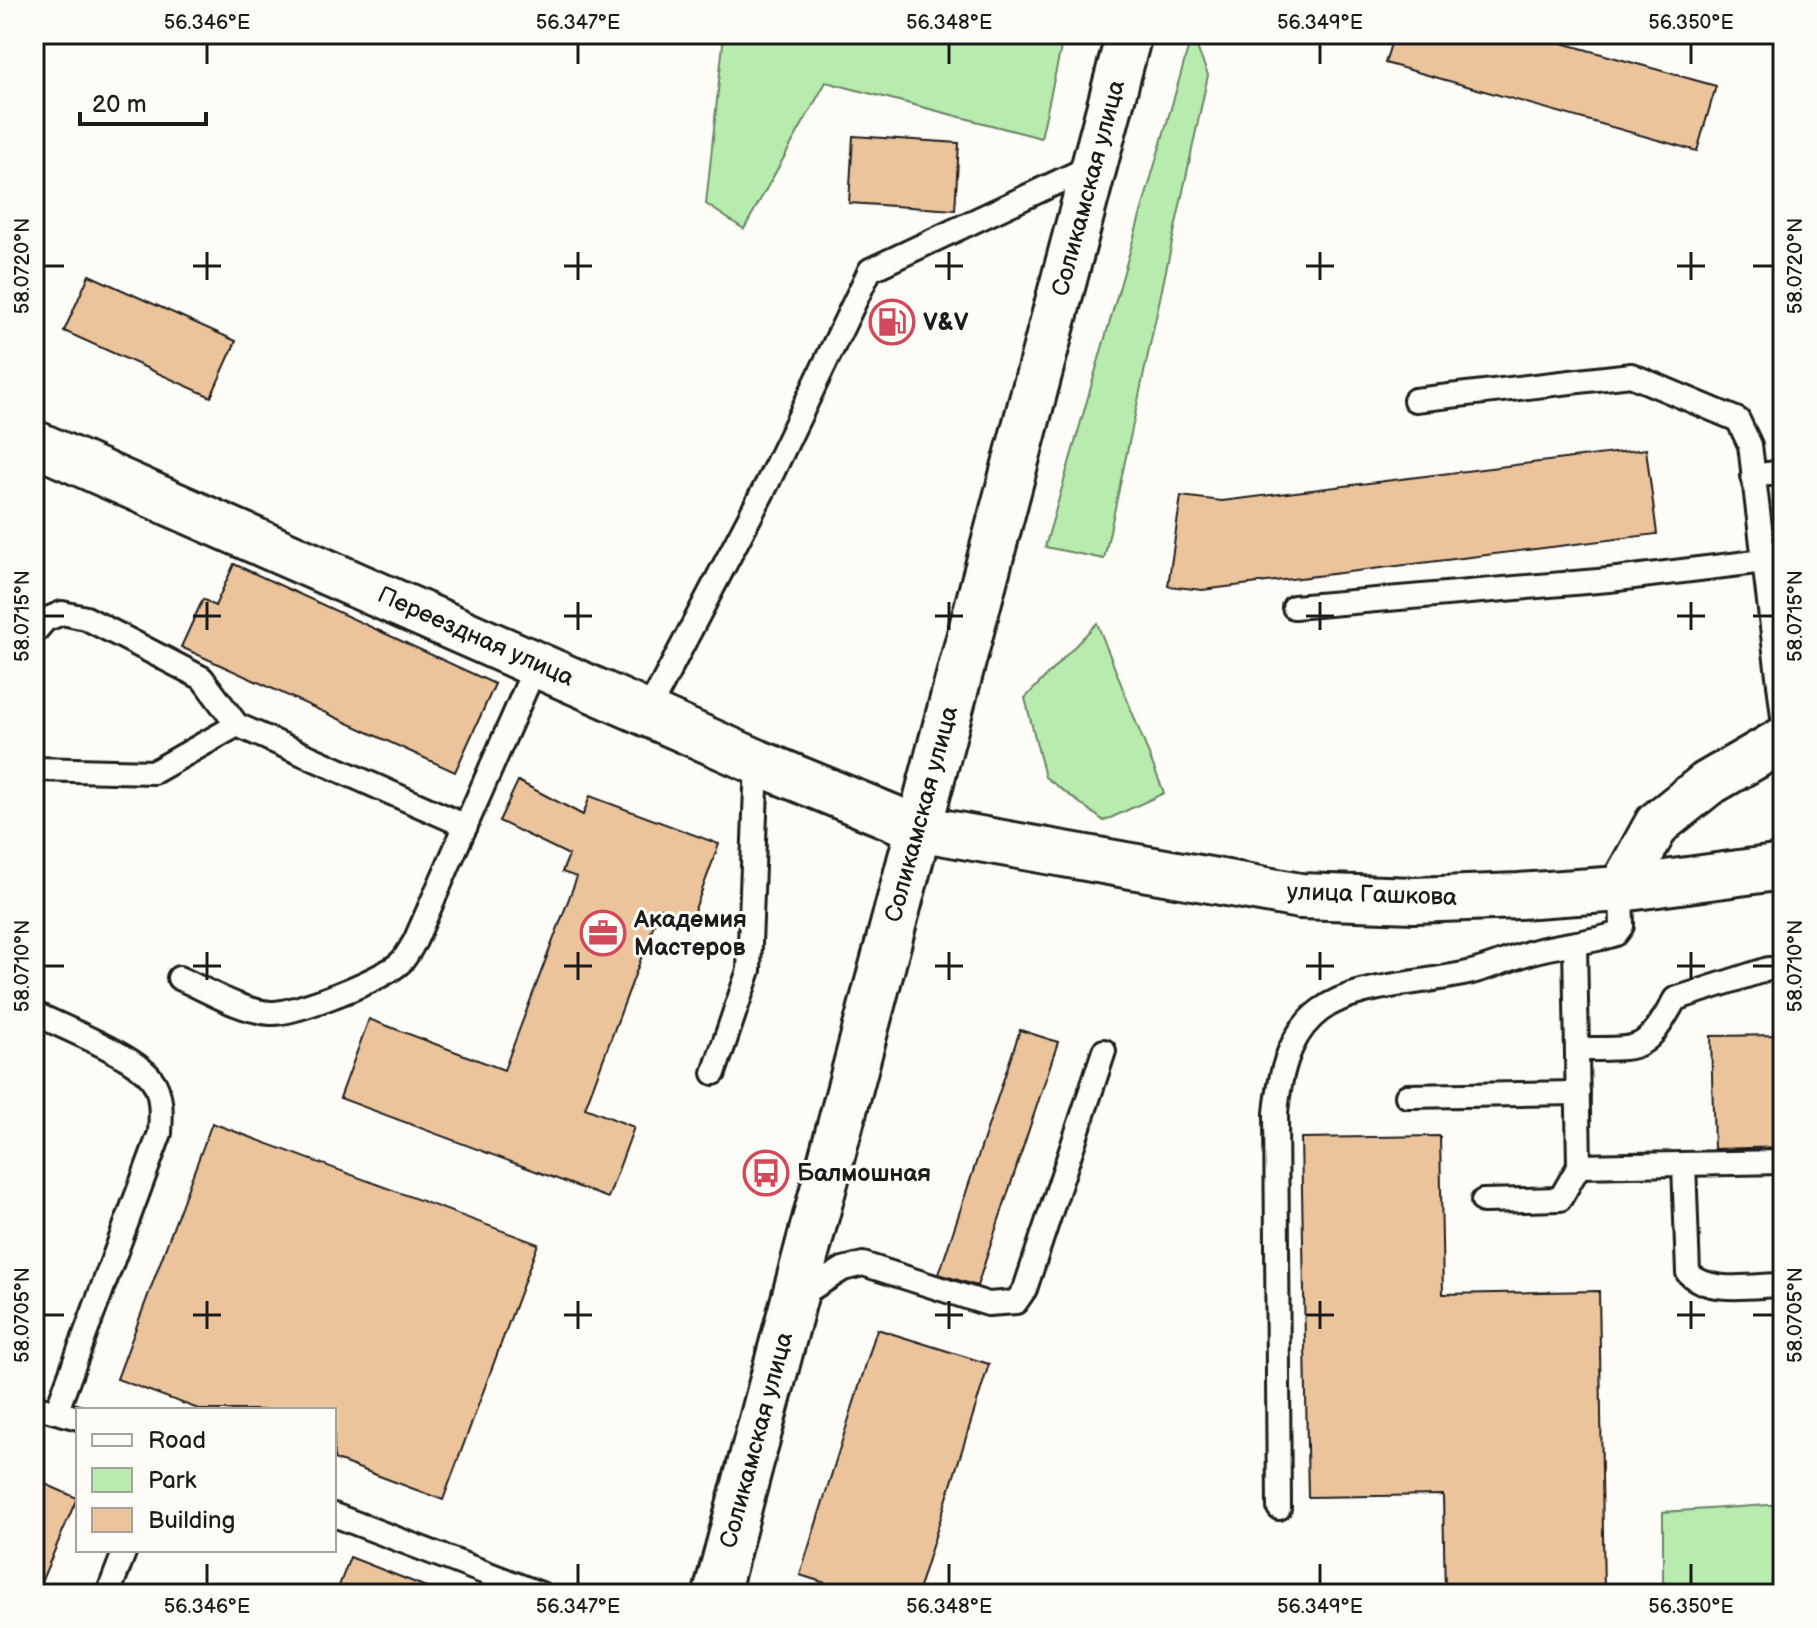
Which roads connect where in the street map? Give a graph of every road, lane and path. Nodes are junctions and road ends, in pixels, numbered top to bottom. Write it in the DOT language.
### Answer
graph roads {
  1 [pos="1129,34"];
  2 [pos="1094,165"];
  3 [pos="1415,400"];
  4 [pos="34,443"];
  5 [pos="1783,472"];
  6 [pos="1753,476"];
  7 [pos="1764,561"];
  8 [pos="1294,607"];
  9 [pos="34,633"];
  10 [pos="537,663"];
  11 [pos="648,711"];
  12 [pos="1783,717"];
  13 [pos="237,725"];
  14 [pos="1783,740"];
  15 [pos="757,762"];
  16 [pos="34,769"];
  17 [pos="466,826"];
  18 [pos="918,828"];
  19 [pos="1783,867"];
  20 [pos="1621,889"];
  21 [pos="1575,944"];
  22 [pos="1783,969"];
  23 [pos="179,978"];
  24 [pos="34,1013"];
  25 [pos="1577,1049"];
  26 [pos="1104,1051"];
  27 [pos="714,1073"];
  28 [pos="1578,1093"];
  29 [pos="1407,1096"];
  30 [pos="1783,1162"];
  31 [pos="1684,1164"];
  32 [pos="1579,1166"];
  33 [pos="1483,1201"];
  34 [pos="1783,1285"];
  35 [pos="793,1299"];
  36 [pos="34,1406"];
  37 [pos="68,1414"];
  38 [pos="1279,1508"];
  39 [pos="336,1516"];
  40 [pos="124,1552"];
  41 [pos="108,1594"];
  42 [pos="541,1594"];
  43 [pos="716,1594"];
  1 -- 2 [label="street, Соликамская улица"];
  2 -- 11 [label="lane"];
  2 -- 18 [label="street, Соликамская улица"];
  3 -- 6 [label="lane"];
  4 -- 10 [label="street, Переездная улица"];
  5 -- 6 [label="lane"];
  6 -- 7 [label="lane"];
  7 -- 8 [label="lane"];
  7 -- 12 [label="lane"];
  9 -- 13 [label="lane"];
  10 -- 11 [label="street, Переездная улица"];
  10 -- 17 [label="lane"];
  11 -- 15 [label="street, Переездная улица"];
  13 -- 16 [label="lane"];
  13 -- 17 [label="lane"];
  14 -- 20 [label="street"];
  15 -- 18 [label="street, Переездная улица"];
  15 -- 27 [label="lane"];
  17 -- 23 [label="lane"];
  18 -- 20 [label="street, улица Гашкова"];
  18 -- 35 [label="street, Соликамская улица"];
  19 -- 20 [label="street, улица Гашкова"];
  20 -- 21 [label="lane"];
  21 -- 25 [label="lane"];
  21 -- 38 [label="lane"];
  22 -- 25 [label="lane"];
  24 -- 37 [label="lane"];
  25 -- 28 [label="lane"];
  26 -- 35 [label="lane"];
  28 -- 29 [label="lane"];
  28 -- 32 [label="lane"];
  30 -- 31 [label="lane"];
  31 -- 32 [label="lane"];
  31 -- 34 [label="lane"];
  32 -- 33 [label="lane"];
  35 -- 43 [label="street, Соликамская улица"];
  36 -- 37 [label="lane"];
  39 -- 42 [label="lane"];
  40 -- 41 [label="lane"];
}
